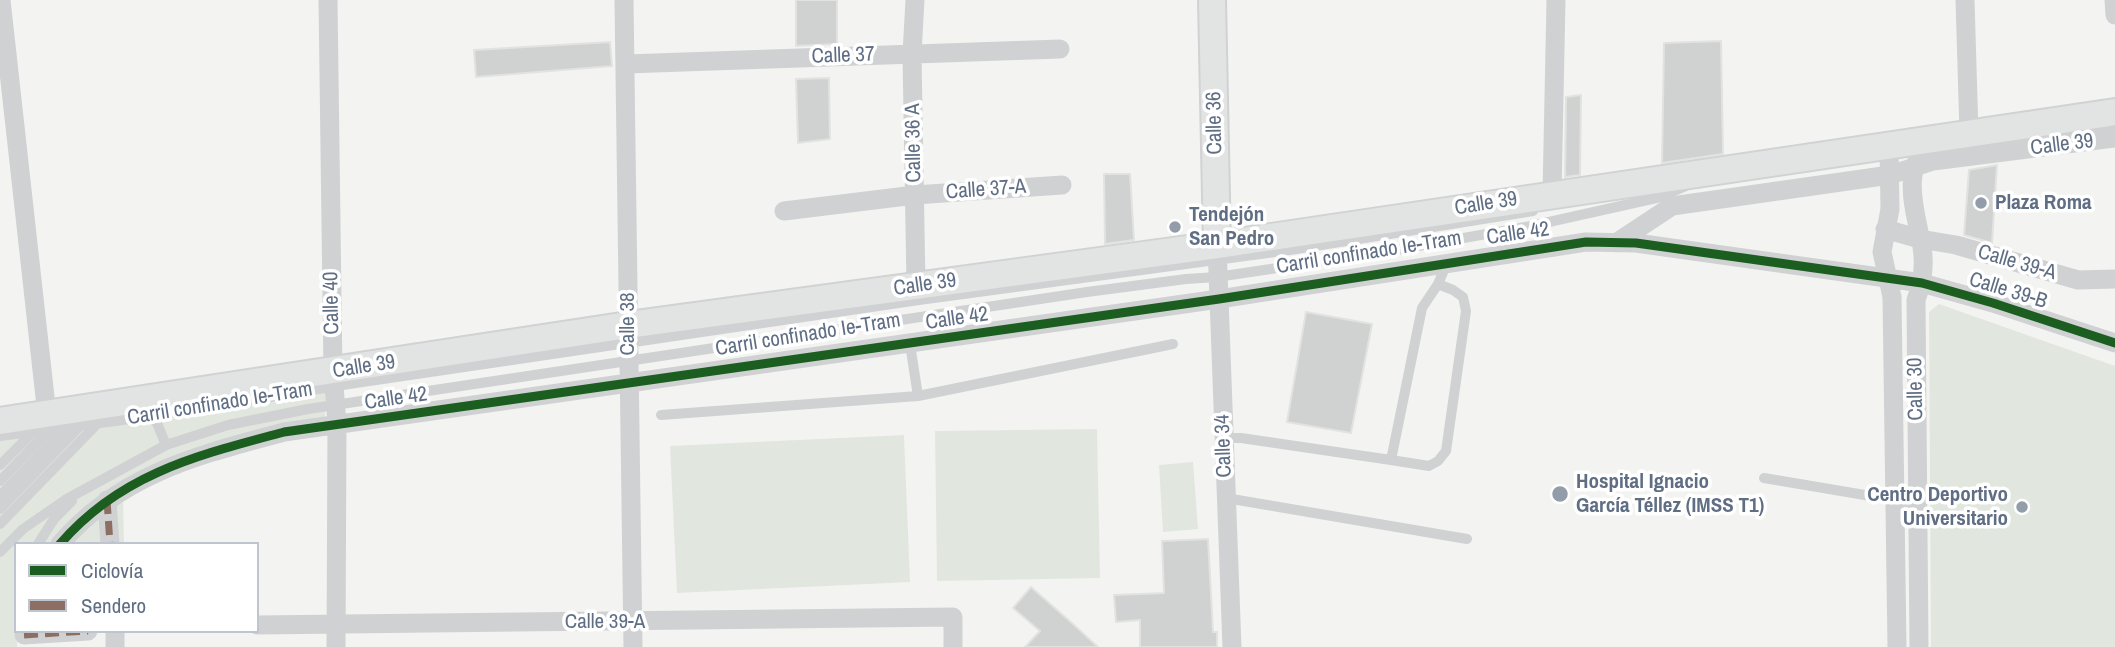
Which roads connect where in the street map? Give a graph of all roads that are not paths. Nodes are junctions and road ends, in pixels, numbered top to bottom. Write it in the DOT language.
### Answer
graph roads {
  1 [pos="1,0"];
  2 [pos="328,0"];
  3 [pos="624,0"];
  4 [pos="915,0"];
  5 [pos="1213,0"];
  6 [pos="1556,0"];
  7 [pos="1965,0"];
  8 [pos="2114,0"];
  9 [pos="2115,15"];
  10 [pos="1060,49"];
  11 [pos="912,54"];
  12 [pos="626,64"];
  13 [pos="2115,112"];
  14 [pos="2115,126"];
  15 [pos="2056,134"];
  16 [pos="1979,138"];
  17 [pos="2115,138"];
  18 [pos="1921,152"];
  19 [pos="1887,160"];
  20 [pos="1740,179"];
  21 [pos="1062,186"];
  22 [pos="1686,186"];
  23 [pos="915,195"];
  24 [pos="1545,202"];
  25 [pos="1578,204"];
  26 [pos="784,211"];
  27 [pos="1885,229"];
  28 [pos="1920,239"];
  29 [pos="1616,243"];
  30 [pos="1217,261"];
  31 [pos="1448,262"];
  32 [pos="1888,278"];
  33 [pos="2115,279"];
  34 [pos="1922,283"];
  35 [pos="1438,284"];
  36 [pos="916,286"];
  37 [pos="1219,299"];
  38 [pos="628,344"];
  39 [pos="910,344"];
  40 [pos="1173,344"];
  41 [pos="2115,344"];
  42 [pos="628,384"];
  43 [pos="334,388"];
  44 [pos="918,396"];
  45 [pos="154,415"];
  46 [pos="661,415"];
  47 [pos="0,421"];
  48 [pos="98,423"];
  49 [pos="81,425"];
  50 [pos="337,425"];
  51 [pos="49,426"];
  52 [pos="0,436"];
  53 [pos="1224,438"];
  54 [pos="166,445"];
  55 [pos="1391,460"];
  56 [pos="0,465"];
  57 [pos="1764,478"];
  58 [pos="0,481"];
  59 [pos="95,484"];
  60 [pos="0,496"];
  61 [pos="1226,498"];
  62 [pos="107,500"];
  63 [pos="1895,501"];
  64 [pos="1918,504"];
  65 [pos="0,509"];
  66 [pos="0,524"];
  67 [pos="1467,539"];
  68 [pos="38,542"];
  69 [pos="62,542"];
  70 [pos="110,542"];
  71 [pos="0,552"];
  72 [pos="337,622"];
  73 [pos="633,622"];
  74 [pos="259,625"];
  75 [pos="70,633"];
  76 [pos="24,638"];
  77 [pos="336,647"];
  78 [pos="633,647"];
  79 [pos="953,647"];
  80 [pos="1233,647"];
  81 [pos="1897,647"];
  82 [pos="1919,647"];
  1 -- 51 [label="street"];
  2 -- 43 [label="street, Calle 40"];
  3 -- 12 [label="street, Calle 38"];
  4 -- 11 [label="street, Calle 36 A"];
  5 -- 30 [label="main road, Calle 36"];
  6 -- 24 [label="street"];
  7 -- 16 [label="street"];
  8 -- 9 [label="street"];
  10 -- 11 [label="street, Calle 37"];
  11 -- 12 [label="street, Calle 37"];
  11 -- 23 [label="street, Calle 36 A"];
  12 -- 38 [label="street, Calle 38"];
  13 -- 16 [label="main road, Calle 39"];
  14 -- 15 [label="lane"];
  16 -- 18 [label="main road, Calle 39"];
  17 -- 18 [label="street, Calle 39"];
  18 -- 19 [label="main road, Calle 39"];
  18 -- 28 [label="street, Calle 30"];
  19 -- 24 [label="main road, Calle 39"];
  19 -- 27 [label="street, Calle 30"];
  19 -- 29 [label="street"];
  20 -- 22 [label="lane, Carril confinado Ie-Tram"];
  21 -- 23 [label="street, Calle 37-A"];
  22 -- 25 [label="lane, Carril confinado Ie-Tram"];
  22 -- 30 [label="lane, Carril confinado Ie-Tram"];
  23 -- 26 [label="street, Calle 37-A"];
  23 -- 36 [label="street, Calle 36 A"];
  24 -- 30 [label="main road, Calle 39"];
  27 -- 28 [label="street, Calle 39-A"];
  27 -- 32 [label="street, Calle 30"];
  28 -- 33 [label="street, Calle 39-A"];
  28 -- 34 [label="street, Calle 30"];
  29 -- 31 [label="street, Calle 42"];
  29 -- 32 [label="street, Calle 42"];
  30 -- 36 [label="main road, Calle 39"];
  30 -- 37 [label="street, Calle 34"];
  30 -- 38 [label="lane, Carril confinado Ie-Tram"];
  30 -- 38 [label="lane, Carril confinado Ie-Tram"];
  31 -- 35 [label="lane"];
  31 -- 37 [label="street, Calle 42"];
  32 -- 34 [label="street, Calle 39-B"];
  32 -- 63 [label="street, Calle 30"];
  34 -- 41 [label="street, Calle 39-B"];
  34 -- 64 [label="street, Calle 30"];
  35 -- 55 [label="lane"];
  35 -- 55 [label="lane"];
  36 -- 38 [label="main road, Calle 39"];
  37 -- 39 [label="street, Calle 42"];
  37 -- 53 [label="street, Calle 34"];
  38 -- 42 [label="street, Calle 38"];
  38 -- 43 [label="main road, Calle 39"];
  38 -- 43 [label="lane, Carril confinado Ie-Tram"];
  39 -- 42 [label="street, Calle 42"];
  39 -- 44 [label="lane"];
  40 -- 44 [label="lane"];
  42 -- 50 [label="street, Calle 42"];
  42 -- 73 [label="street, Calle 38"];
  43 -- 45 [label="lane, Carril confinado Ie-Tram"];
  43 -- 50 [label="street, Calle 40"];
  43 -- 51 [label="main road, Calle 39"];
  43 -- 54 [label="lane, Carril confinado Ie-Tram"];
  44 -- 46 [label="lane"];
  45 -- 48 [label="lane, Carril confinado Ie-Tram"];
  45 -- 54 [label="lane, Carril confinado Ie-Tram"];
  47 -- 51 [label="main road, Calle 39"];
  48 -- 49 [label="lane, Carril confinado Ie-Tram"];
  48 -- 66 [label="lane"];
  49 -- 51 [label="lane, Carril confinado Ie-Tram"];
  49 -- 65 [label="lane"];
  50 -- 62 [label="street, Calle 42"];
  50 -- 72 [label="street, Calle 40"];
  51 -- 52 [label="lane, Carril confinado Ie-Tram"];
  51 -- 56 [label="lane"];
  51 -- 58 [label="lane"];
  51 -- 60 [label="lane"];
  53 -- 55 [label="lane"];
  53 -- 61 [label="street, Calle 34"];
  54 -- 59 [label="lane, Carril confinado Ie-Tram"];
  57 -- 63 [label="lane"];
  59 -- 68 [label="lane"];
  59 -- 71 [label="lane, Carril confinado Ie-Tram"];
  61 -- 67 [label="lane"];
  61 -- 80 [label="street, Calle 34"];
  62 -- 69 [label="street, Calle 42"];
  62 -- 70 [label="street"];
  63 -- 64 [label="lane"];
  63 -- 81 [label="street, Calle 30"];
  64 -- 82 [label="street, Calle 30"];
  72 -- 73 [label="street, Calle 39-A"];
  72 -- 74 [label="street, Calle 39-A"];
  72 -- 77 [label="street, Calle 40"];
  73 -- 78 [label="street, Calle 38"];
  73 -- 79 [label="street, Calle 39-A"];
  75 -- 76 [label="street"];
}
